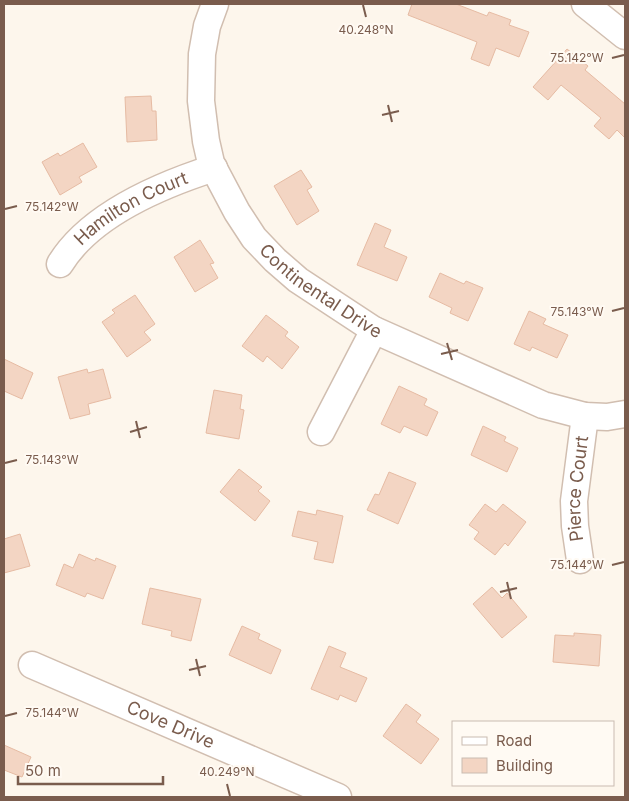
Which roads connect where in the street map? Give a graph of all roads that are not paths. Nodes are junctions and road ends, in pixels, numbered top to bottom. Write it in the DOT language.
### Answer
graph roads {
  1 [pos="214,4"];
  2 [pos="584,4"];
  3 [pos="625,36"];
  4 [pos="214,168"];
  5 [pos="60,264"];
  6 [pos="374,330"];
  7 [pos="625,414"];
  8 [pos="585,416"];
  9 [pos="321,432"];
  10 [pos="580,560"];
  11 [pos="32,664"];
  12 [pos="327,795"];
  1 -- 4 [label="street, Continental Drive"];
  2 -- 3 [label="street"];
  4 -- 5 [label="street, Hamilton Court"];
  4 -- 6 [label="street, Continental Drive"];
  6 -- 8 [label="street, Continental Drive"];
  6 -- 9 [label="street"];
  7 -- 8 [label="street, Continental Drive"];
  8 -- 10 [label="street, Pierce Court"];
  11 -- 12 [label="street, Cove Drive"];
}
